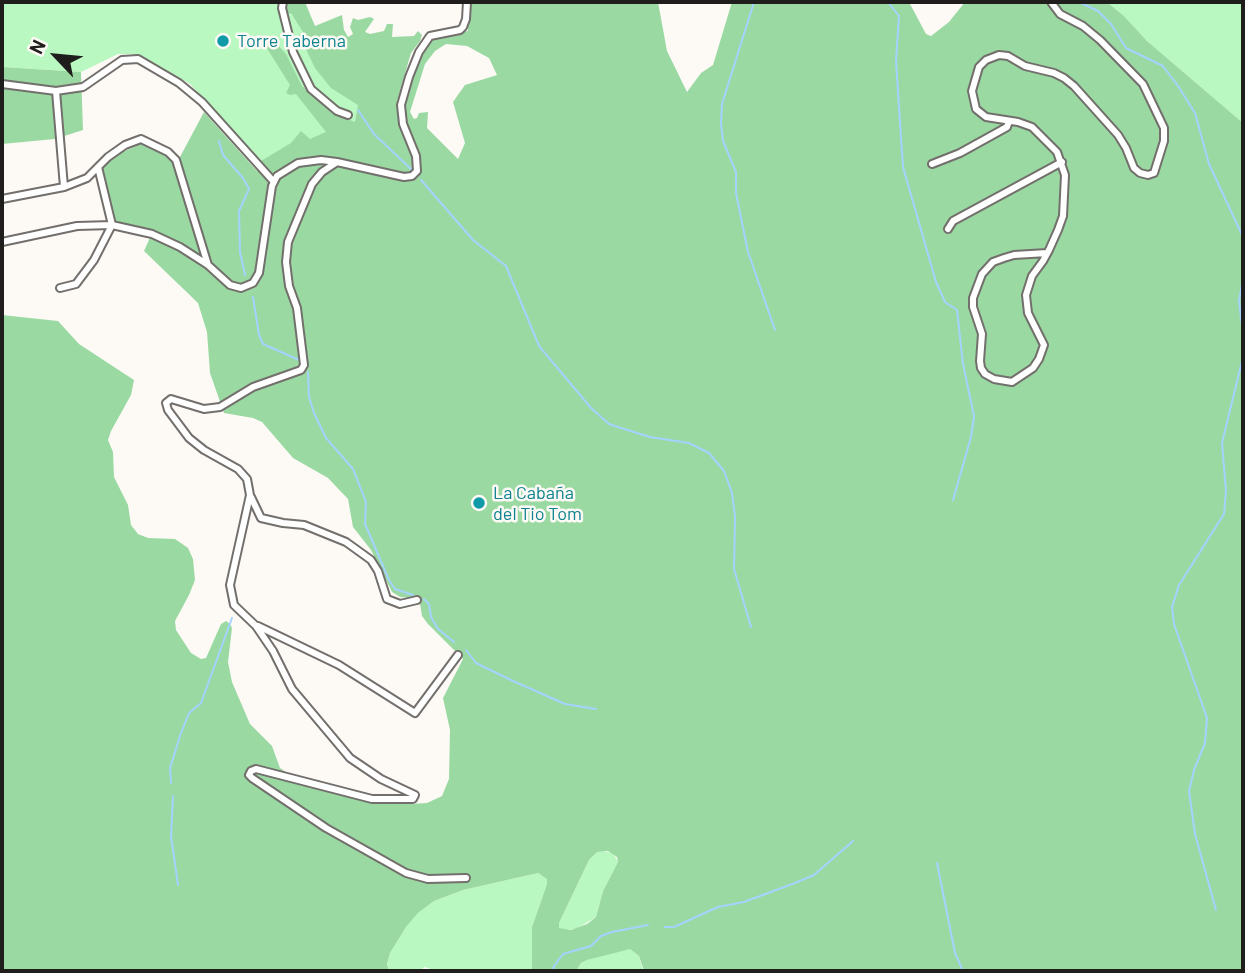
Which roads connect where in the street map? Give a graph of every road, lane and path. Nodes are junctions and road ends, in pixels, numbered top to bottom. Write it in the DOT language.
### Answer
graph roads {
  1 [pos="283,2"];
  2 [pos="467,2"];
  3 [pos="1051,2"];
  4 [pos="2,85"];
  5 [pos="56,91"];
  6 [pos="348,116"];
  7 [pos="1009,121"];
  8 [pos="337,162"];
  9 [pos="1062,162"];
  10 [pos="932,164"];
  11 [pos="98,167"];
  12 [pos="274,182"];
  13 [pos="64,187"];
  14 [pos="2,199"];
  15 [pos="112,225"];
  16 [pos="948,229"];
  17 [pos="2,242"];
  18 [pos="1047,253"];
  19 [pos="208,265"];
  20 [pos="60,288"];
  21 [pos="250,495"];
  22 [pos="417,600"];
  23 [pos="256,625"];
  24 [pos="458,655"];
  25 [pos="466,878"];
  1 -- 6 [label="street"];
  2 -- 8 [label="street"];
  3 -- 7 [label="street"];
  4 -- 5 [label="street"];
  5 -- 12 [label="street"];
  5 -- 13 [label="street"];
  7 -- 9 [label="street"];
  7 -- 10 [label="street"];
  8 -- 12 [label="street"];
  8 -- 21 [label="street"];
  9 -- 16 [label="street"];
  9 -- 18 [label="street"];
  11 -- 13 [label="street"];
  11 -- 15 [label="street"];
  11 -- 19 [label="street"];
  12 -- 19 [label="street"];
  13 -- 14 [label="street"];
  15 -- 17 [label="street"];
  15 -- 19 [label="street"];
  15 -- 20 [label="street"];
  18 -- 18 [label="street"];
  21 -- 22 [label="street"];
  21 -- 23 [label="street"];
  23 -- 24 [label="street"];
  23 -- 25 [label="street"];
}
